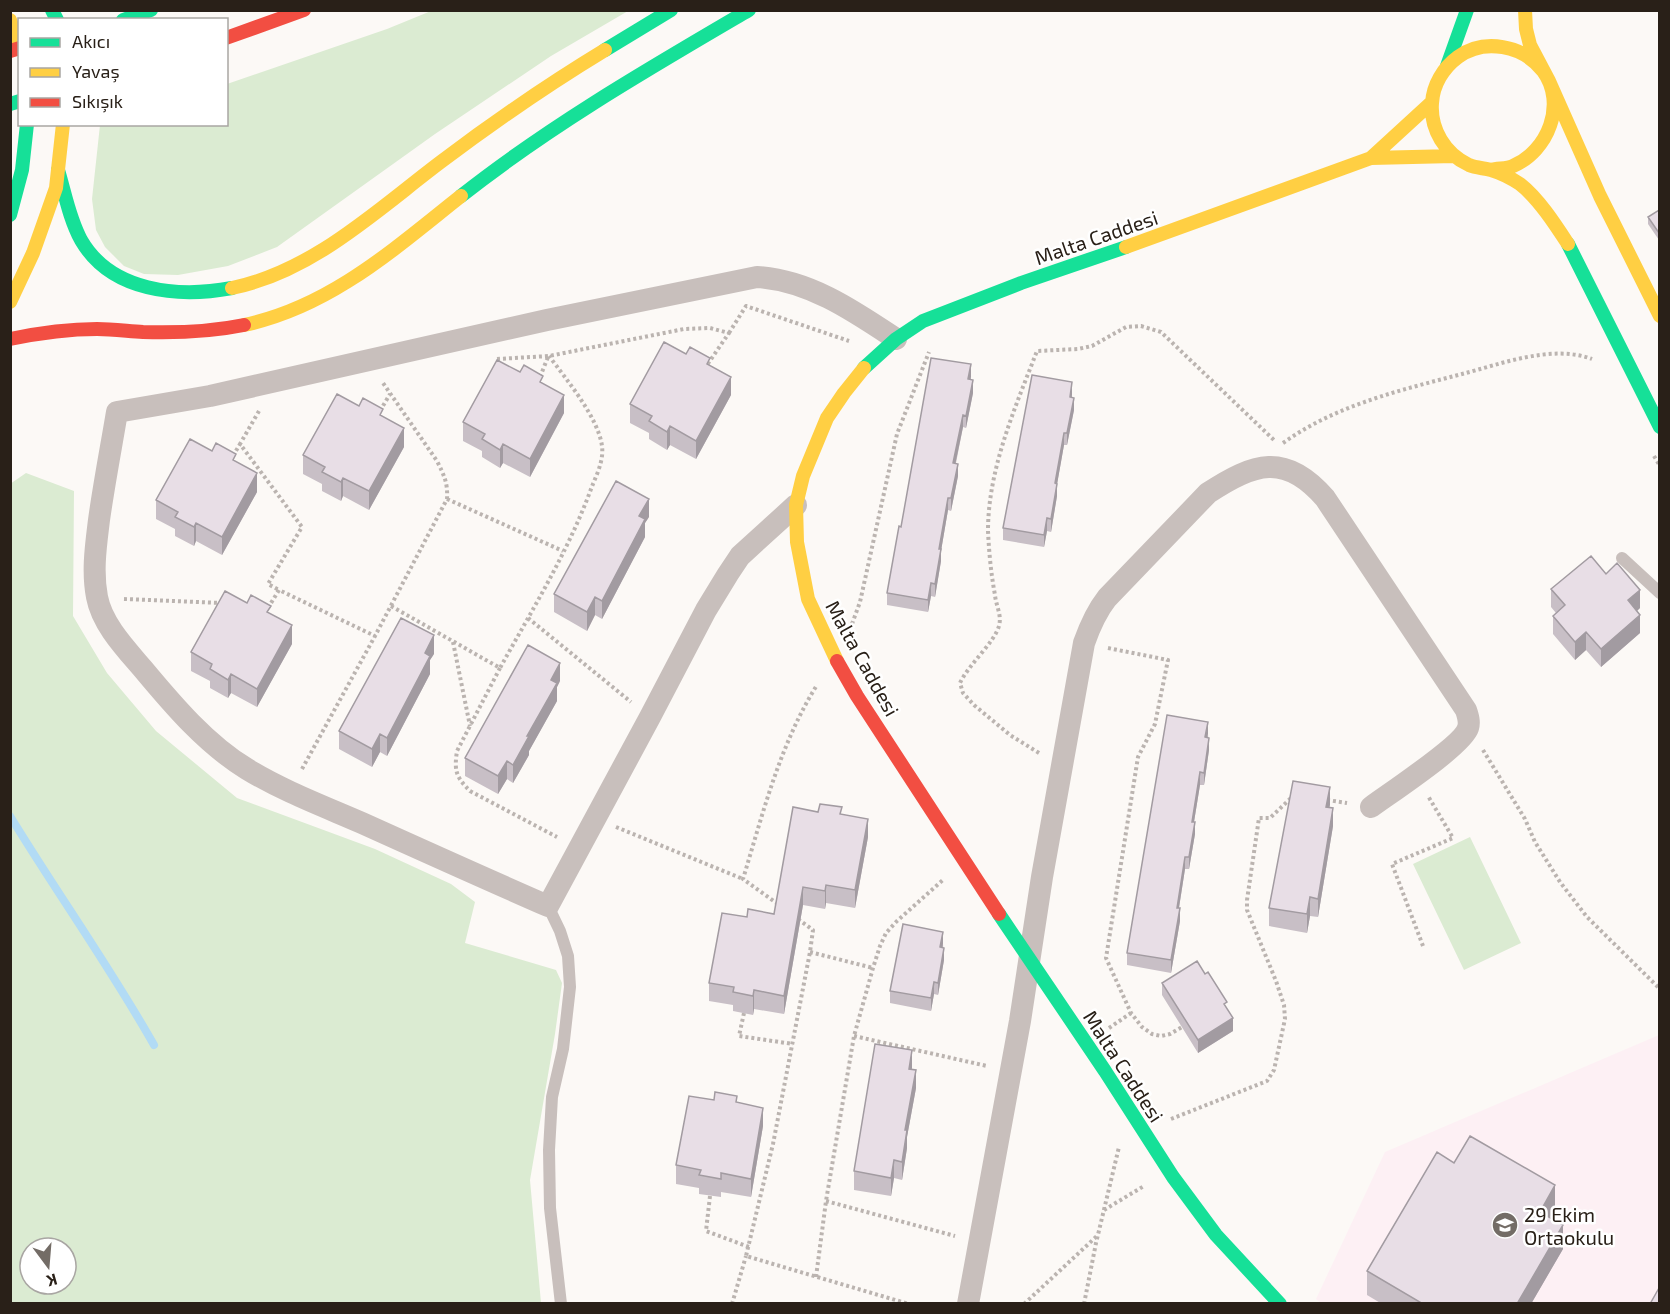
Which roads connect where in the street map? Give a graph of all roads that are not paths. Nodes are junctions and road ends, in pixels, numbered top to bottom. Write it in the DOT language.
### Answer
graph roads {
  1 [pos="151,10"];
  2 [pos="304,10"];
  3 [pos="670,10"];
  4 [pos="749,10"];
  5 [pos="1467,10"];
  6 [pos="1525,10"];
  7 [pos="129,18"];
  8 [pos="10,20"];
  9 [pos="228,37"];
  10 [pos="18,42"];
  11 [pos="1447,66"];
  12 [pos="1549,81"];
  13 [pos="1431,102"];
  14 [pos="27,126"];
  15 [pos="63,126"];
  16 [pos="1454,156"];
  17 [pos="1371,158"];
  18 [pos="58,170"];
  19 [pos="1491,170"];
  20 [pos="10,215"];
  21 [pos="10,302"];
  22 [pos="1659,316"];
  23 [pos="10,339"];
  24 [pos="888,346"];
  25 [pos="1659,427"];
  26 [pos="796,505"];
  27 [pos="1622,558"];
  28 [pos="1659,593"];
  29 [pos="1371,807"];
  30 [pos="548,906"];
  31 [pos="1029,958"];
  32 [pos="561,1304"];
  33 [pos="968,1304"];
  34 [pos="1280,1304"];
  1 -- 7 [label="main road"];
  2 -- 9 [label="main road"];
  3 -- 18 [label="main road"];
  4 -- 23 [label="main road"];
  5 -- 11 [label="main road"];
  6 -- 12 [label="main road"];
  8 -- 10 [label="main road"];
  11 -- 12 [label="main road"];
  11 -- 13 [label="main road"];
  12 -- 19 [label="main road"];
  12 -- 22 [label="main road"];
  13 -- 16 [label="main road"];
  13 -- 17 [label="main road, Malta Caddesi"];
  14 -- 20 [label="main road"];
  15 -- 18 [label="main road"];
  16 -- 17 [label="main road, Malta Caddesi"];
  16 -- 19 [label="main road"];
  17 -- 24 [label="main road, Malta Caddesi"];
  18 -- 21 [label="main road"];
  19 -- 25 [label="main road"];
  24 -- 26 [label="main road, Malta Caddesi"];
  24 -- 30 [label="street"];
  26 -- 30 [label="street"];
  26 -- 31 [label="main road, Malta Caddesi"];
  27 -- 28 [label="lane"];
  29 -- 31 [label="street"];
  30 -- 32 [label="lane"];
  31 -- 33 [label="street"];
  31 -- 34 [label="main road, Malta Caddesi"];
}
